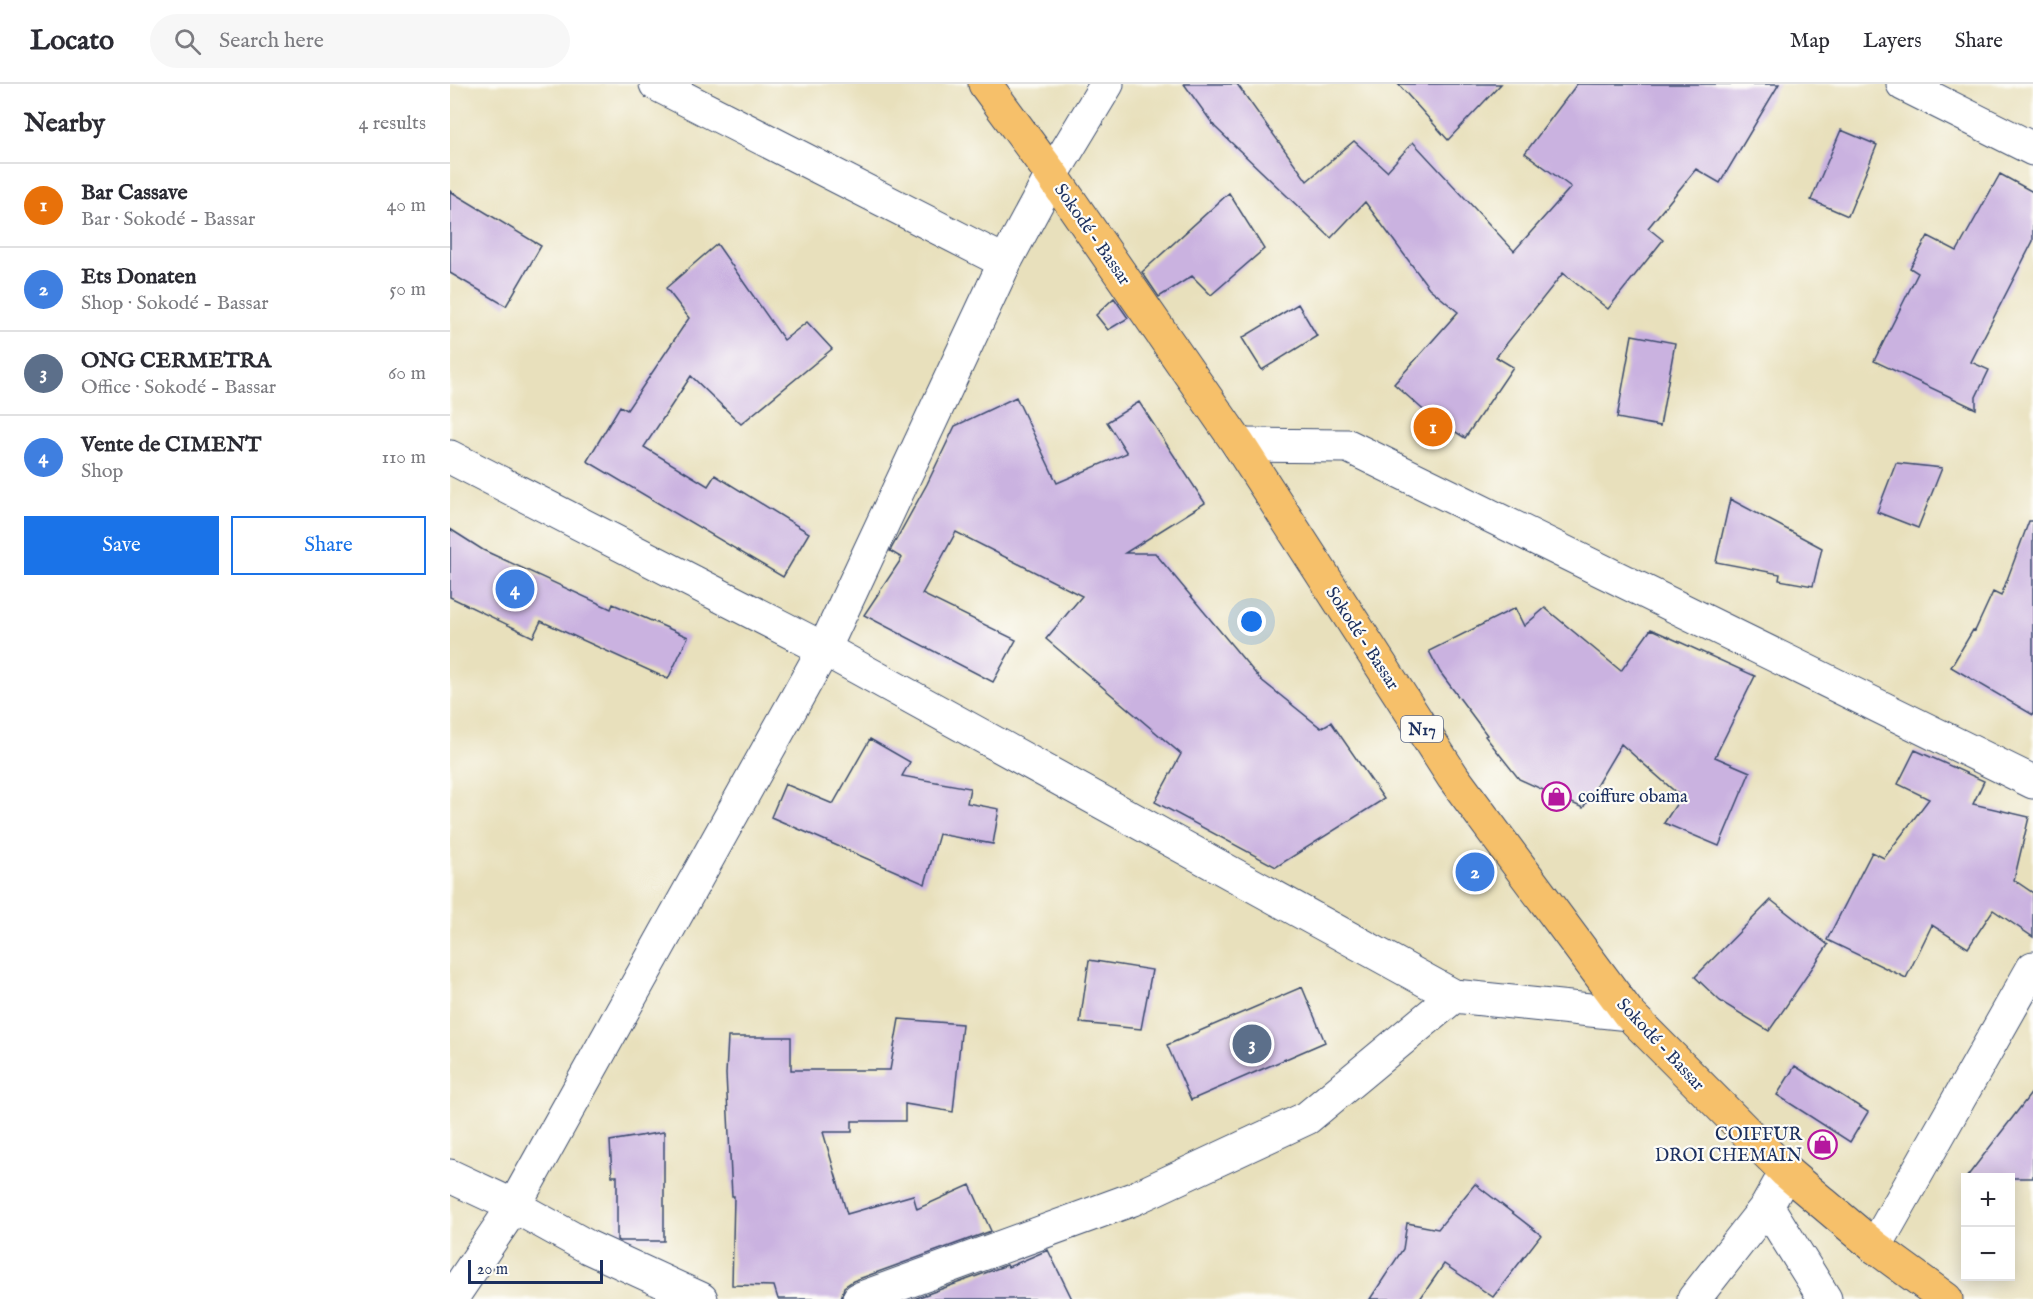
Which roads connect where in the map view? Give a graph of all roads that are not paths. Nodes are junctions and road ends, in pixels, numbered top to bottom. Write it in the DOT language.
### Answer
graph roads {
  1 [pos="656,84"];
  2 [pos="985,84"];
  3 [pos="1107,84"];
  4 [pos="1903,84"];
  5 [pos="2033,149"];
  6 [pos="1052,175"];
  7 [pos="1005,262"];
  8 [pos="1239,445"];
  9 [pos="450,457"];
  10 [pos="824,649"];
  11 [pos="2033,782"];
  12 [pos="2033,968"];
  13 [pos="1454,996"];
  14 [pos="1629,1014"];
  15 [pos="1786,1172"];
  16 [pos="450,1176"];
  17 [pos="514,1206"];
  18 [pos="1767,1206"];
  19 [pos="1875,1247"];
  20 [pos="451,1299"];
  21 [pos="701,1299"];
  22 [pos="859,1299"];
  23 [pos="1694,1299"];
  24 [pos="1825,1299"];
  25 [pos="1946,1299"];
  1 -- 7 [label="street"];
  2 -- 6 [label="main road, Sokodé - Bassar / N17"];
  3 -- 6 [label="street"];
  4 -- 5 [label="street"];
  6 -- 7 [label="street"];
  6 -- 8 [label="main road, Sokodé - Bassar / N17"];
  7 -- 10 [label="street"];
  8 -- 11 [label="street"];
  8 -- 14 [label="main road, Sokodé - Bassar / N17"];
  9 -- 10 [label="street"];
  10 -- 13 [label="street"];
  10 -- 17 [label="street"];
  12 -- 19 [label="street"];
  13 -- 14 [label="street"];
  13 -- 22 [label="street"];
  14 -- 15 [label="main road, Sokodé - Bassar / N17"];
  15 -- 18 [label="street"];
  15 -- 19 [label="main road, Sokodé - Bassar / N17"];
  16 -- 17 [label="street"];
  17 -- 20 [label="street"];
  17 -- 21 [label="street"];
  18 -- 23 [label="street"];
  18 -- 24 [label="street"];
  19 -- 25 [label="main road, Sokodé - Bassar / N17"];
}
